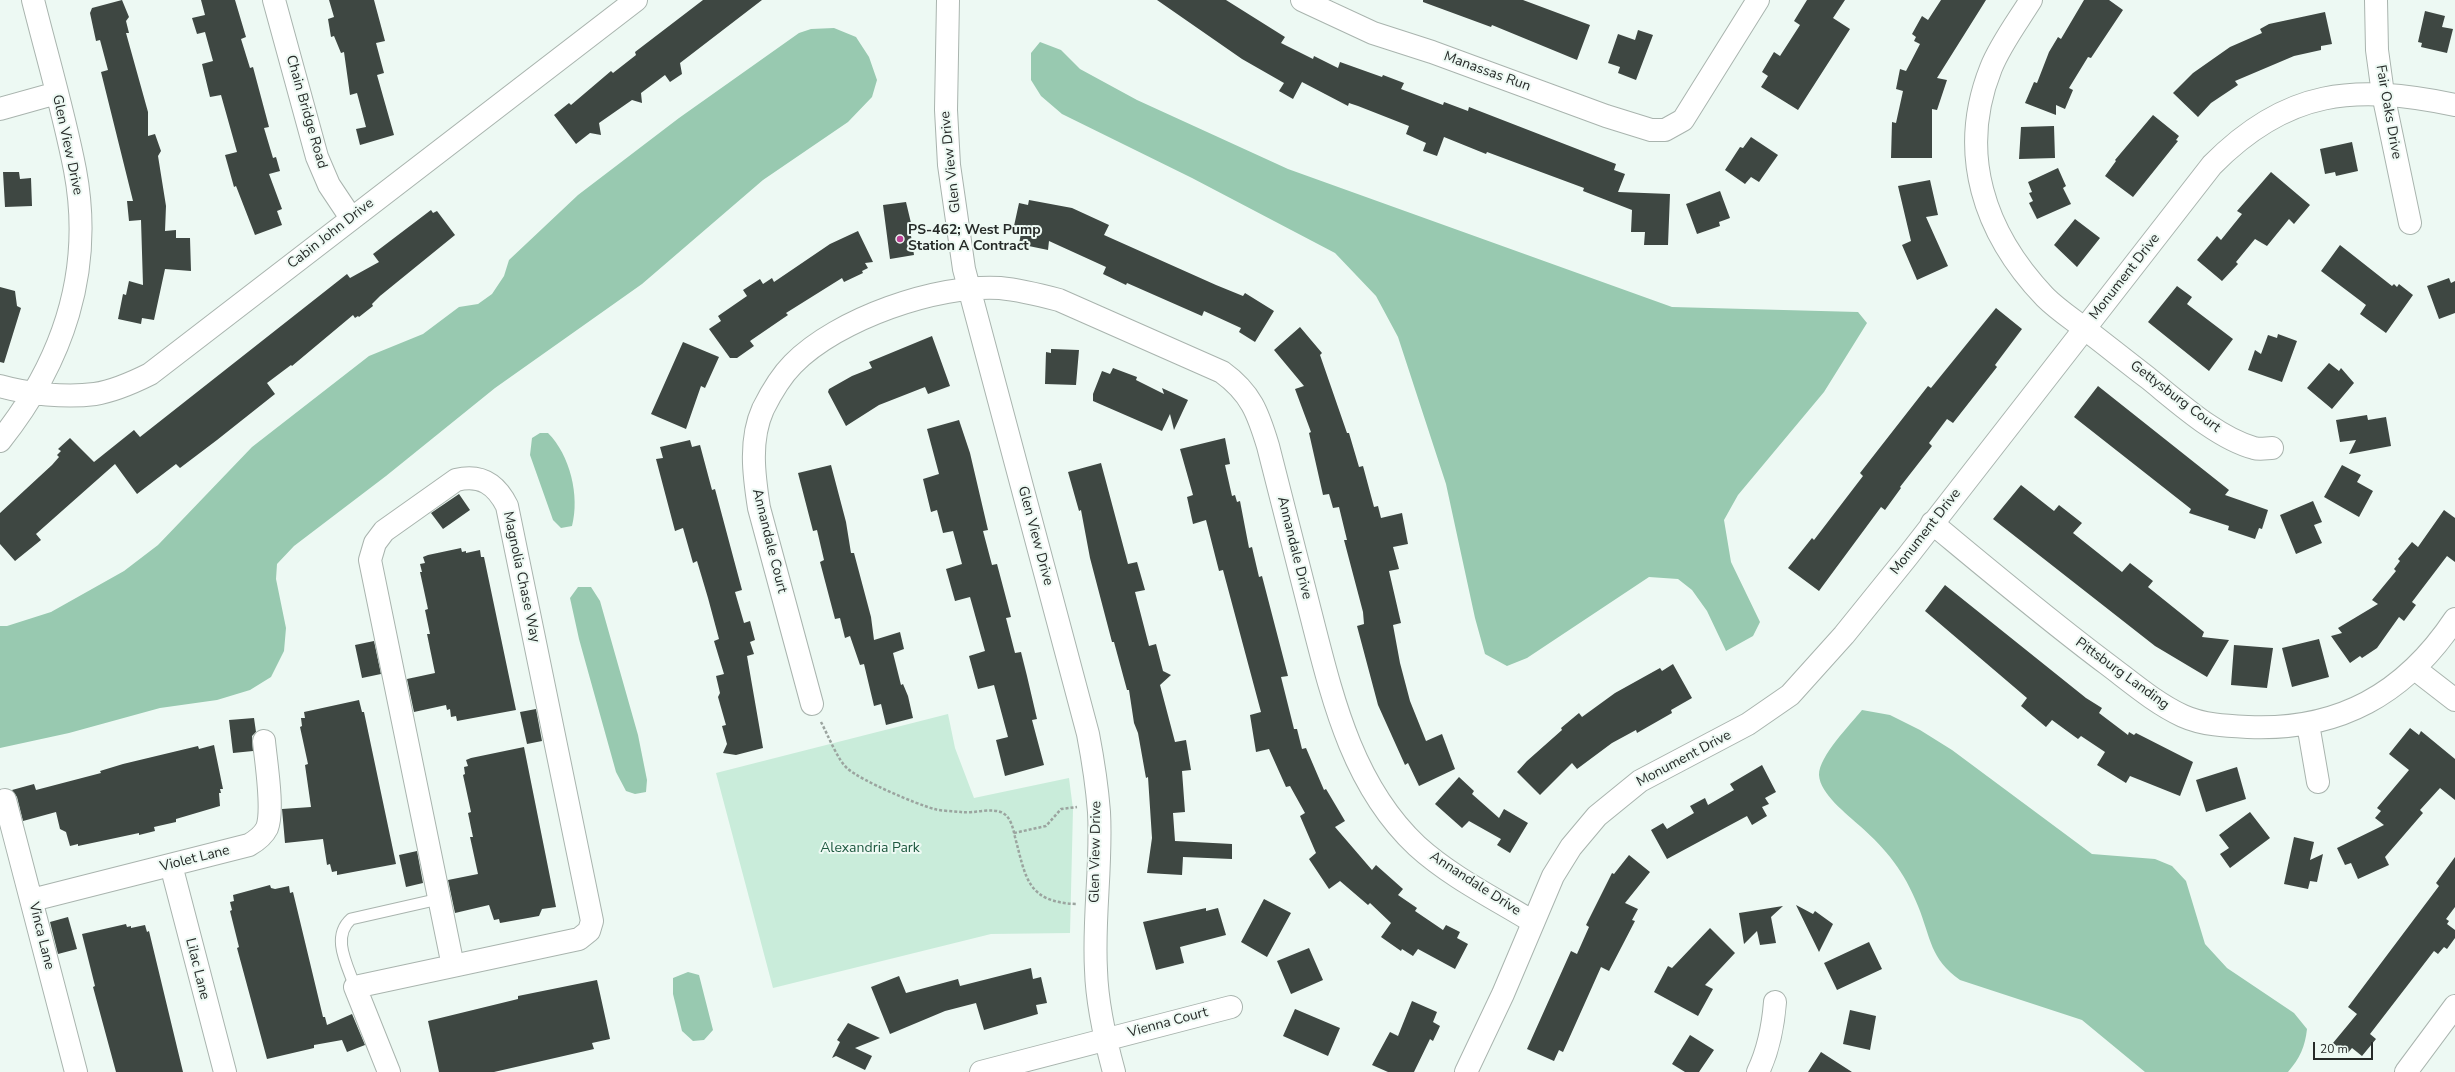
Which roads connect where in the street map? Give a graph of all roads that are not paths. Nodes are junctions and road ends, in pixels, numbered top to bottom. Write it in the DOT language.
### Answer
graph roads {
  1 [pos="33,0"];
  2 [pos="274,0"];
  3 [pos="636,0"];
  4 [pos="948,0"];
  5 [pos="1302,0"];
  6 [pos="1758,0"];
  7 [pos="2031,0"];
  8 [pos="2376,0"];
  9 [pos="57,93"];
  10 [pos="2383,94"];
  11 [pos="2455,105"];
  12 [pos="0,109"];
  13 [pos="351,218"];
  14 [pos="2410,223"];
  15 [pos="969,289"];
  16 [pos="2085,329"];
  17 [pos="0,386"];
  18 [pos="35,393"];
  19 [pos="0,441"];
  20 [pos="2272,448"];
  21 [pos="1932,524"];
  22 [pos="2455,619"];
  23 [pos="2415,669"];
  24 [pos="2455,700"];
  25 [pos="812,704"];
  26 [pos="2308,724"];
  27 [pos="264,742"];
  28 [pos="2318,782"];
  29 [pos="5,800"];
  30 [pos="170,865"];
  31 [pos="439,899"];
  32 [pos="32,900"];
  33 [pos="1533,922"];
  34 [pos="453,966"];
  35 [pos="355,987"];
  36 [pos="1775,1002"];
  37 [pos="2455,1006"];
  38 [pos="1231,1007"];
  39 [pos="1105,1040"];
  40 [pos="76,1072"];
  41 [pos="225,1072"];
  42 [pos="389,1072"];
  43 [pos="982,1072"];
  44 [pos="1114,1072"];
  45 [pos="1466,1072"];
  46 [pos="1758,1072"];
  47 [pos="2406,1072"];
  1 -- 9 [label="street, Glen View Drive"];
  2 -- 13 [label="street, Chain Bridge Road"];
  3 -- 13 [label="street, Cabin John Drive"];
  4 -- 15 [label="street, Glen View Drive"];
  5 -- 6 [label="street, Manassas Run"];
  7 -- 16 [label="street, Gettysburg Court"];
  8 -- 10 [label="street, Fair Oaks Drive"];
  9 -- 12 [label="street"];
  9 -- 18 [label="street, Glen View Drive"];
  10 -- 11 [label="street, Monument Drive"];
  10 -- 14 [label="street, Fair Oaks Drive"];
  10 -- 16 [label="street, Monument Drive"];
  13 -- 18 [label="street, Cabin John Drive"];
  15 -- 25 [label="street, Annandale Court"];
  15 -- 33 [label="street, Annandale Drive"];
  15 -- 39 [label="street, Glen View Drive"];
  16 -- 20 [label="street, Gettysburg Court"];
  16 -- 21 [label="street, Monument Drive"];
  17 -- 18 [label="street, Cabin John Drive"];
  18 -- 19 [label="street, Glen View Drive"];
  21 -- 26 [label="street, Pittsburg Landing"];
  21 -- 33 [label="street, Monument Drive"];
  22 -- 23 [label="street, Pittsburg Landing"];
  23 -- 24 [label="street"];
  23 -- 26 [label="street, Pittsburg Landing"];
  26 -- 28 [label="street"];
  27 -- 30 [label="street, Violet Lane"];
  29 -- 32 [label="street, Vinca Lane"];
  30 -- 32 [label="street, Violet Lane"];
  30 -- 41 [label="street, Lilac Lane"];
  31 -- 34 [label="street, Magnolia Chase Way"];
  31 -- 34 [label="street, Magnolia Chase Way"];
  31 -- 35 [label="lane"];
  32 -- 40 [label="street, Vinca Lane"];
  33 -- 45 [label="street, Monument Drive"];
  34 -- 35 [label="street, Magnolia Chase Way"];
  35 -- 42 [label="street"];
  36 -- 46 [label="street"];
  37 -- 47 [label="street"];
  38 -- 39 [label="street, Vienna Court"];
  39 -- 43 [label="street, Vienna Court"];
  39 -- 44 [label="street, Glen View Drive"];
}
